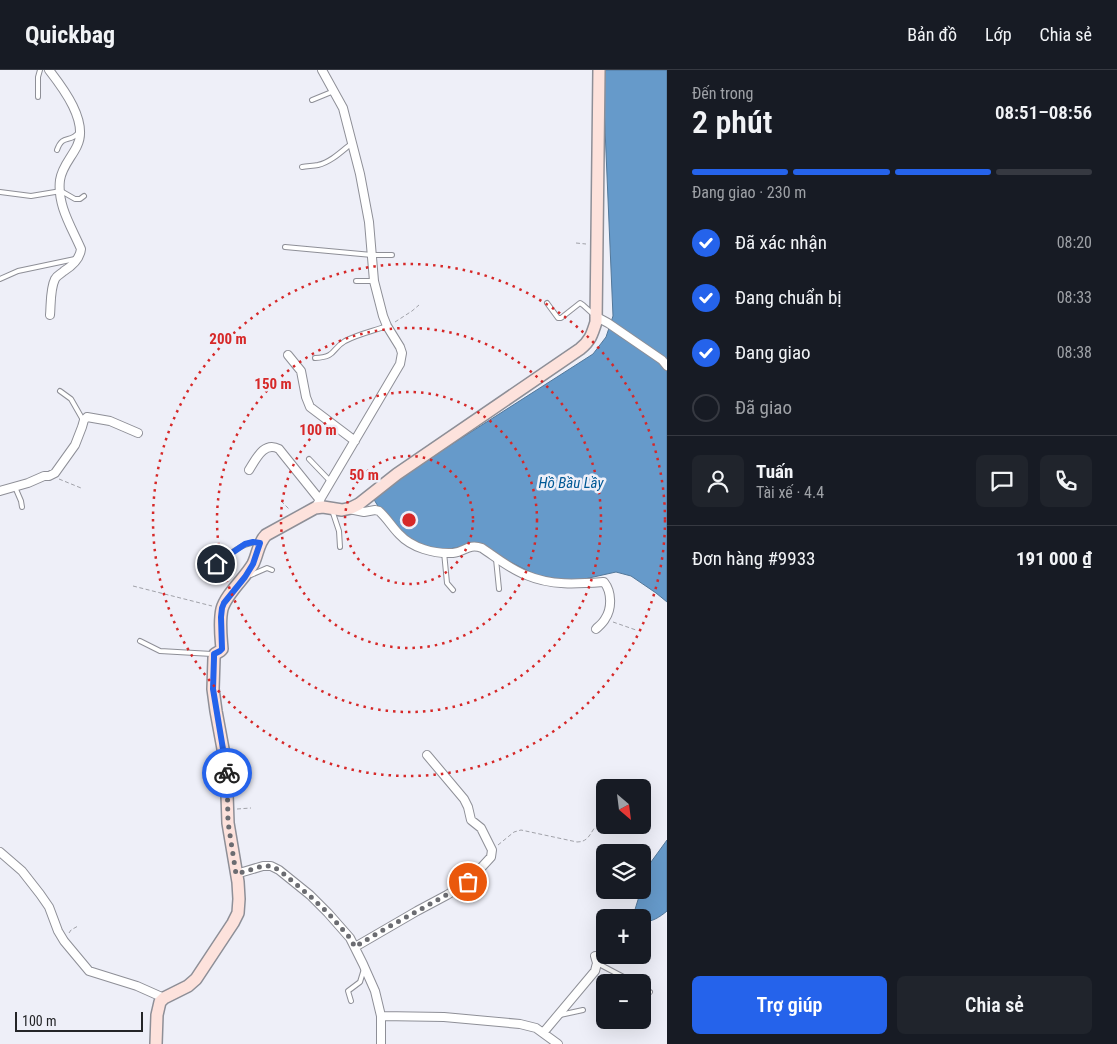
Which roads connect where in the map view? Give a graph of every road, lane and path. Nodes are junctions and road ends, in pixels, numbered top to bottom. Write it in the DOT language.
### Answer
graph roads {
  1 [pos="40,70"];
  2 [pos="49,70"];
  3 [pos="322,70"];
  4 [pos="599,70"];
  5 [pos="334,91"];
  6 [pos="38,97"];
  7 [pos="312,100"];
  8 [pos="80,130"];
  9 [pos="352,143"];
  10 [pos="58,150"];
  11 [pos="302,167"];
  12 [pos="61,191"];
  13 [pos="0,192"];
  14 [pos="84,196"];
  15 [pos="576,243"];
  16 [pos="597,244"];
  17 [pos="285,247"];
  18 [pos="372,255"];
  19 [pos="392,255"];
  20 [pos="77,258"];
  21 [pos="0,279"];
  22 [pos="356,281"];
  23 [pos="374,281"];
  24 [pos="547,303"];
  25 [pos="419,306"];
  26 [pos="50,315"];
  27 [pos="595,316"];
  28 [pos="387,326"];
  29 [pos="288,355"];
  30 [pos="315,358"];
  31 [pos="667,366"];
  32 [pos="60,391"];
  33 [pos="84,420"];
  34 [pos="138,433"];
  35 [pos="355,441"];
  36 [pos="309,459"];
  37 [pos="249,470"];
  38 [pos="52,476"];
  39 [pos="331,482"];
  40 [pos="14,487"];
  41 [pos="81,488"];
  42 [pos="0,491"];
  43 [pos="281,501"];
  44 [pos="318,504"];
  45 [pos="22,507"];
  46 [pos="331,508"];
  47 [pos="347,509"];
  48 [pos="298,518"];
  49 [pos="260,543"];
  50 [pos="340,547"];
  51 [pos="444,552"];
  52 [pos="496,558"];
  53 [pos="216,564"];
  54 [pos="272,570"];
  55 [pos="245,577"];
  56 [pos="133,586"];
  57 [pos="453,590"];
  58 [pos="499,590"];
  59 [pos="222,608"];
  60 [pos="605,620"];
  61 [pos="596,629"];
  62 [pos="636,630"];
  63 [pos="140,642"];
  64 [pos="214,654"];
  65 [pos="427,756"];
  66 [pos="251,808"];
  67 [pos="228,810"];
  68 [pos="595,827"];
  69 [pos="492,850"];
  70 [pos="0,852"];
  71 [pos="236,874"];
  72 [pos="78,926"];
  73 [pos="64,941"];
  74 [pos="355,947"];
  75 [pos="596,959"];
  76 [pos="604,964"];
  77 [pos="365,967"];
  78 [pos="620,974"];
  79 [pos="164,998"];
  80 [pos="350,1001"];
  81 [pos="582,1010"];
  82 [pos="381,1016"];
  83 [pos="557,1016"];
  84 [pos="543,1033"];
  85 [pos="156,1044"];
  86 [pos="380,1044"];
  87 [pos="558,1044"];
  1 -- 6 [label="lane"];
  2 -- 8 [label="street"];
  3 -- 5 [label="street"];
  4 -- 16 [label="street"];
  5 -- 7 [label="lane"];
  5 -- 9 [label="street"];
  8 -- 10 [label="lane"];
  8 -- 12 [label="street"];
  9 -- 11 [label="lane"];
  9 -- 18 [label="street"];
  12 -- 13 [label="lane"];
  12 -- 14 [label="lane"];
  12 -- 20 [label="street"];
  15 -- 16 [label="path"];
  16 -- 27 [label="street"];
  17 -- 18 [label="lane"];
  18 -- 19 [label="lane"];
  18 -- 23 [label="street"];
  20 -- 21 [label="lane"];
  20 -- 26 [label="street"];
  22 -- 23 [label="lane"];
  23 -- 28 [label="street"];
  24 -- 27 [label="lane"];
  25 -- 28 [label="path"];
  27 -- 31 [label="street"];
  27 -- 47 [label="street"];
  28 -- 30 [label="lane"];
  28 -- 35 [label="street"];
  29 -- 35 [label="street"];
  32 -- 33 [label="lane"];
  33 -- 34 [label="street"];
  33 -- 38 [label="street"];
  35 -- 39 [label="street"];
  36 -- 39 [label="lane"];
  37 -- 44 [label="street"];
  38 -- 40 [label="street"];
  38 -- 41 [label="path"];
  39 -- 44 [label="street"];
  40 -- 42 [label="street"];
  40 -- 45 [label="lane"];
  43 -- 48 [label="path"];
  44 -- 46 [label="street"];
  44 -- 48 [label="street"];
  46 -- 47 [label="street"];
  46 -- 50 [label="lane"];
  47 -- 51 [label="street"];
  48 -- 49 [label="street"];
  49 -- 53 [label="lane"];
  49 -- 55 [label="street"];
  51 -- 52 [label="street"];
  51 -- 57 [label="lane"];
  52 -- 58 [label="lane"];
  52 -- 60 [label="street"];
  54 -- 55 [label="lane"];
  55 -- 59 [label="street"];
  56 -- 59 [label="path"];
  59 -- 64 [label="street"];
  60 -- 61 [label="street"];
  60 -- 62 [label="path"];
  63 -- 64 [label="lane"];
  64 -- 67 [label="street"];
  65 -- 69 [label="street"];
  66 -- 67 [label="path"];
  67 -- 71 [label="street"];
  68 -- 69 [label="path"];
  69 -- 74 [label="street"];
  70 -- 73 [label="street"];
  71 -- 74 [label="street"];
  71 -- 79 [label="street"];
  72 -- 73 [label="path"];
  73 -- 79 [label="street"];
  74 -- 77 [label="street"];
  75 -- 83 [label="street"];
  76 -- 78 [label="lane"];
  77 -- 80 [label="lane"];
  77 -- 82 [label="street"];
  79 -- 85 [label="street"];
  81 -- 83 [label="lane"];
  82 -- 84 [label="street"];
  82 -- 86 [label="street"];
  83 -- 84 [label="street"];
  84 -- 87 [label="street"];
}
